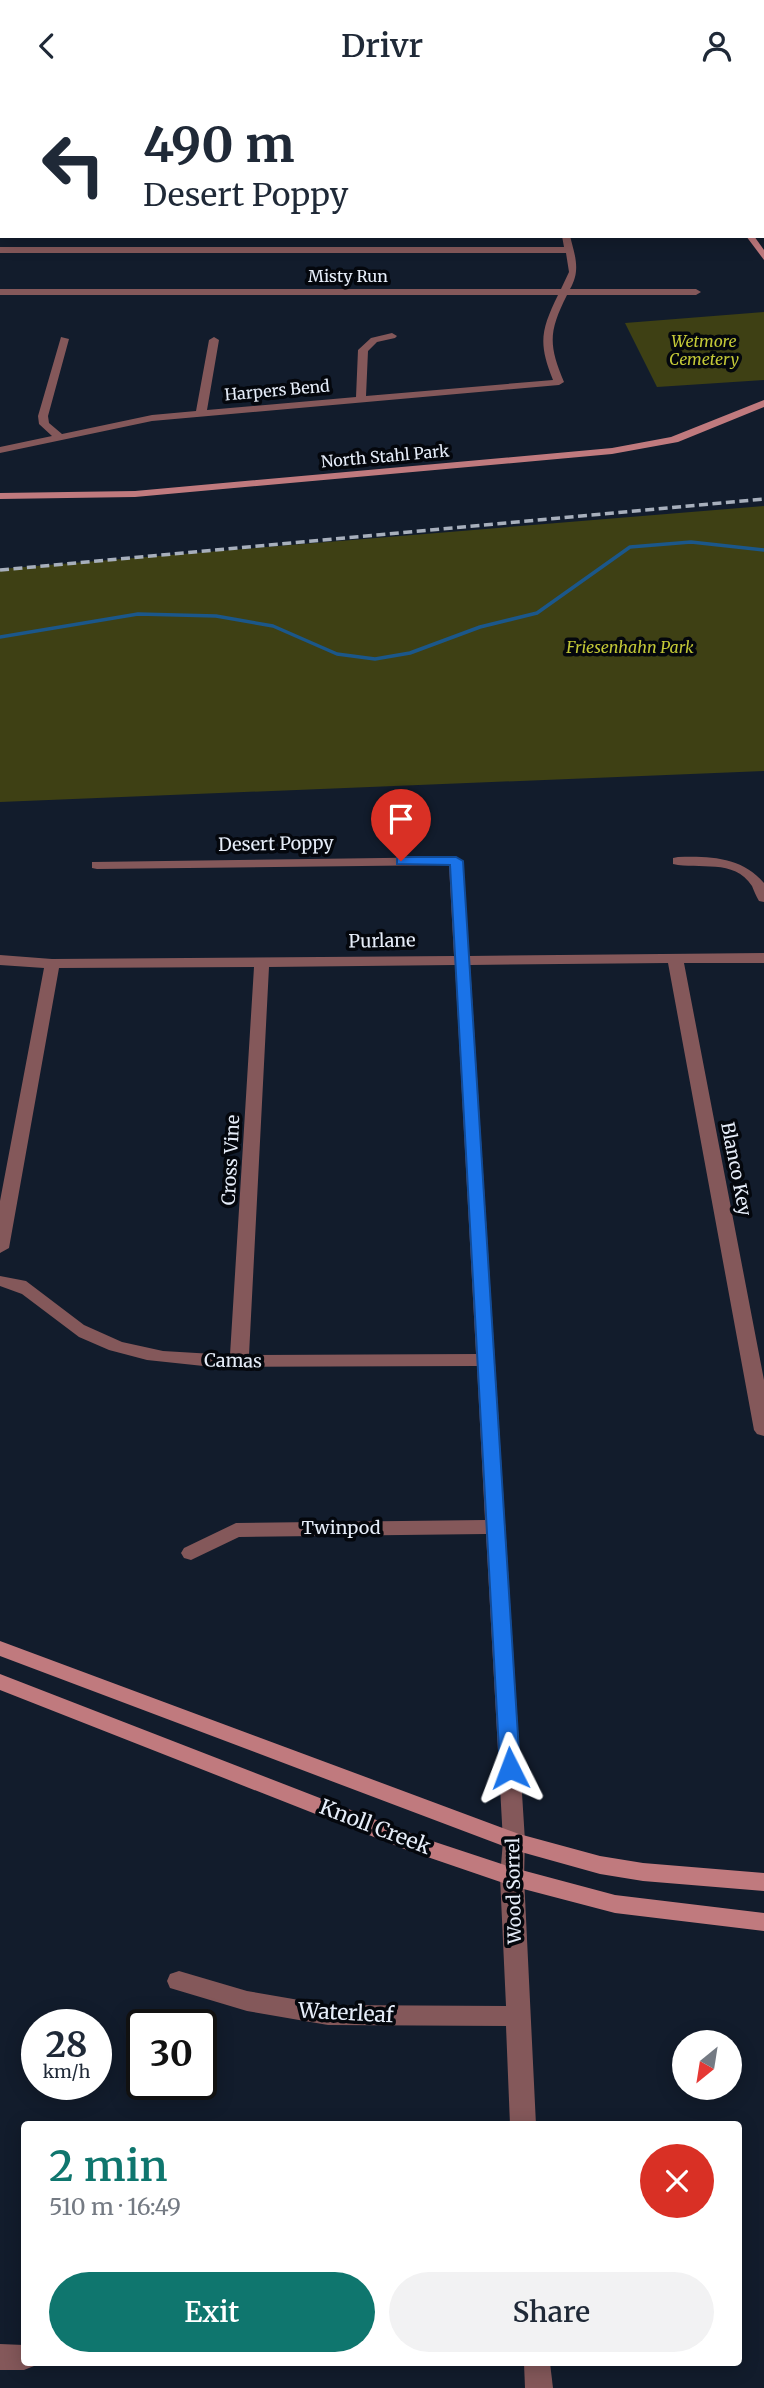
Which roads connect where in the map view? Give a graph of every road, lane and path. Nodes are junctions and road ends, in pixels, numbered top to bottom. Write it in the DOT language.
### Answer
graph roads {
  1 [pos="566,238"];
  2 [pos="751,238"];
  3 [pos="0,250"];
  4 [pos="568,250"];
  5 [pos="764,257"];
  6 [pos="0,292"];
  7 [pos="565,292"];
  8 [pos="696,292"];
  9 [pos="392,336"];
  10 [pos="64,339"];
  11 [pos="214,340"];
  12 [pos="361,399"];
  13 [pos="764,403"];
  14 [pos="201,413"];
  15 [pos="59,437"];
  16 [pos="0,450"];
  17 [pos="0,496"];
  18 [pos="456,861"];
  19 [pos="678,861"];
  20 [pos="97,865"];
  21 [pos="764,898"];
  22 [pos="675,958"];
  23 [pos="764,958"];
  24 [pos="463,959"];
  25 [pos="0,960"];
  26 [pos="262,961"];
  27 [pos="52,964"];
  28 [pos="0,1248"];
  29 [pos="0,1281"];
  30 [pos="755,1338"];
  31 [pos="487,1360"];
  32 [pos="239,1361"];
  33 [pos="764,1430"];
  34 [pos="496,1527"];
  35 [pos="191,1553"];
  36 [pos="0,1648"];
  37 [pos="0,1682"];
  38 [pos="514,1841"];
  39 [pos="512,1877"];
  40 [pos="764,1882"];
  41 [pos="764,1921"];
  42 [pos="179,1981"];
  43 [pos="517,2016"];
  44 [pos="523,2121"];
  45 [pos="0,2357"];
  46 [pos="21,2357"];
  47 [pos="537,2366"];
  48 [pos="539,2388"];
  1 -- 4 [label="street"];
  2 -- 5 [label="street"];
  3 -- 4 [label="street"];
  4 -- 7 [label="street"];
  6 -- 7 [label="street, Misty Run"];
  7 -- 8 [label="street, Misty Run"];
  7 -- 12 [label="street, Harpers Bend"];
  9 -- 12 [label="street"];
  10 -- 15 [label="street"];
  11 -- 14 [label="street"];
  12 -- 14 [label="street, Harpers Bend"];
  13 -- 17 [label="street, North Stahl Park"];
  14 -- 15 [label="street, Harpers Bend"];
  15 -- 16 [label="street, Harpers Bend"];
  18 -- 20 [label="street, Desert Poppy"];
  18 -- 24 [label="street, Wood Sorrel"];
  19 -- 21 [label="street"];
  22 -- 23 [label="street, Purlane"];
  22 -- 24 [label="street, Purlane"];
  22 -- 30 [label="street, Blanco Key"];
  24 -- 26 [label="street, Purlane"];
  24 -- 31 [label="street, Wood Sorrel"];
  25 -- 27 [label="street, Purlane"];
  26 -- 27 [label="street, Purlane"];
  26 -- 32 [label="street, Cross Vine"];
  27 -- 28 [label="street"];
  29 -- 32 [label="street, Camas"];
  30 -- 33 [label="street, Blanco Key"];
  31 -- 32 [label="street, Camas"];
  31 -- 34 [label="street, Wood Sorrel"];
  34 -- 35 [label="street, Twinpod"];
  34 -- 38 [label="street, Wood Sorrel"];
  36 -- 38 [label="street, Knoll Creek"];
  37 -- 39 [label="street, Knoll Creek"];
  38 -- 39 [label="street, Wood Sorrel"];
  38 -- 40 [label="street, Knoll Creek"];
  39 -- 41 [label="street, Knoll Creek"];
  39 -- 43 [label="street, Wood Sorrel"];
  42 -- 43 [label="street, Waterleaf"];
  43 -- 44 [label="street, Wood Sorrel"];
  45 -- 46 [label="street"];
  47 -- 48 [label="street"];
}
